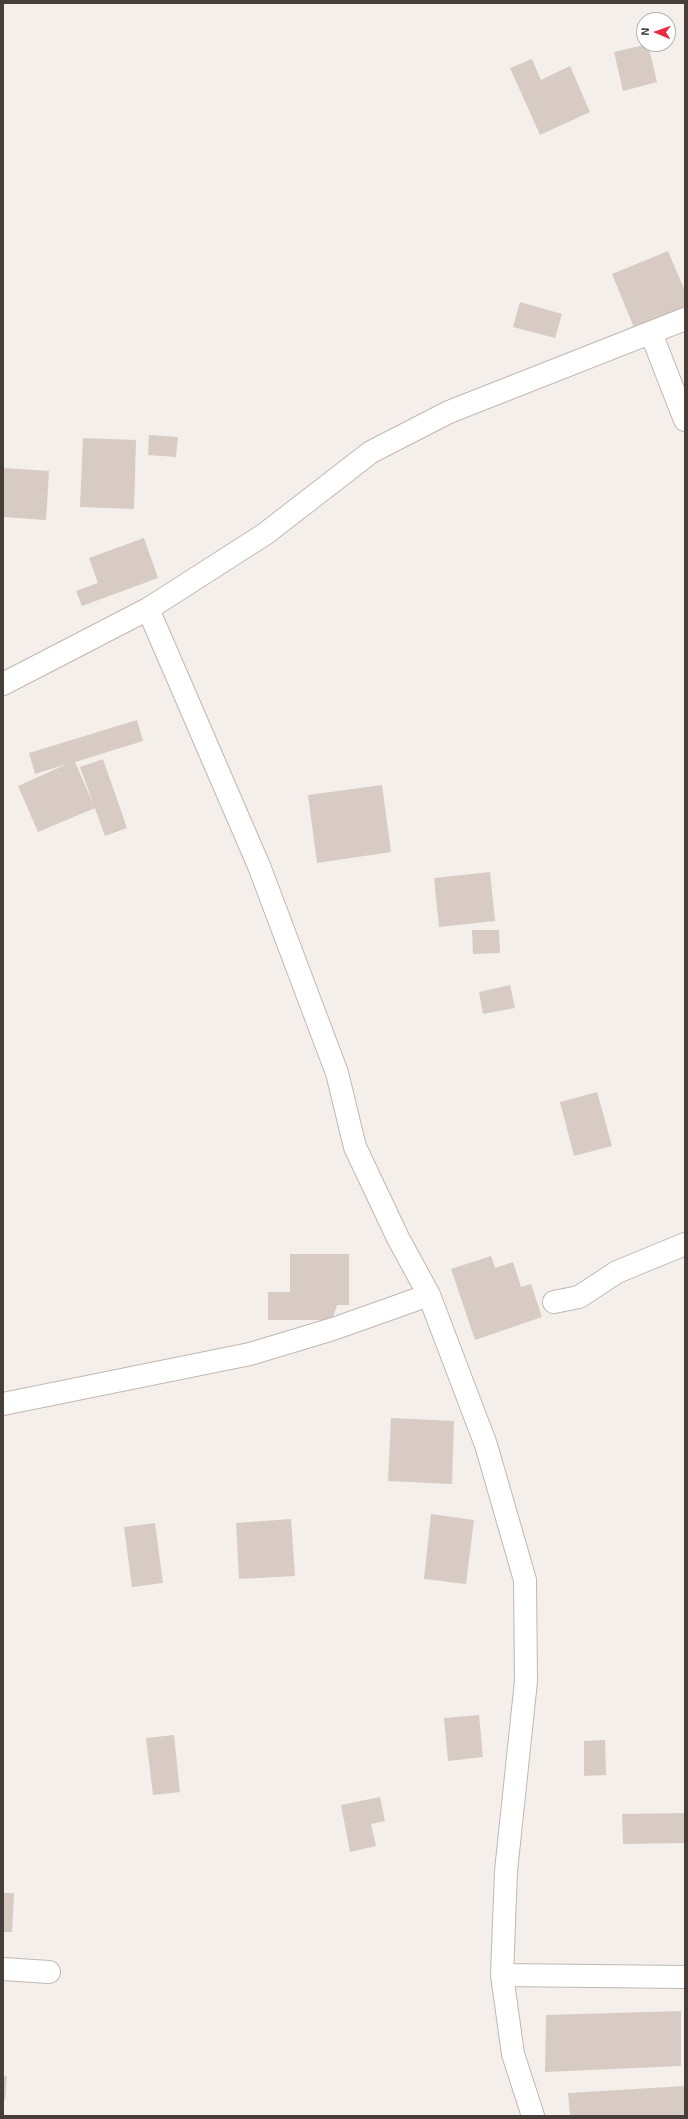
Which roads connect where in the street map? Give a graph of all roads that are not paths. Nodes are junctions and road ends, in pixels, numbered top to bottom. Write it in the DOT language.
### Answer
graph roads {
  1 [pos="685,319"];
  2 [pos="651,333"];
  3 [pos="685,420"];
  4 [pos="148,609"];
  5 [pos="3,684"];
  6 [pos="685,1244"];
  7 [pos="430,1295"];
  8 [pos="554,1302"];
  9 [pos="3,1404"];
  10 [pos="3,1970"];
  11 [pos="49,1972"];
  12 [pos="502,1975"];
  13 [pos="685,1976"];
  14 [pos="533,2116"];
  1 -- 2 [label="street"];
  2 -- 3 [label="street"];
  2 -- 4 [label="street"];
  4 -- 5 [label="street"];
  4 -- 7 [label="street"];
  6 -- 8 [label="street"];
  7 -- 9 [label="street"];
  7 -- 12 [label="street"];
  10 -- 11 [label="street"];
  12 -- 13 [label="street"];
  12 -- 14 [label="street"];
}
